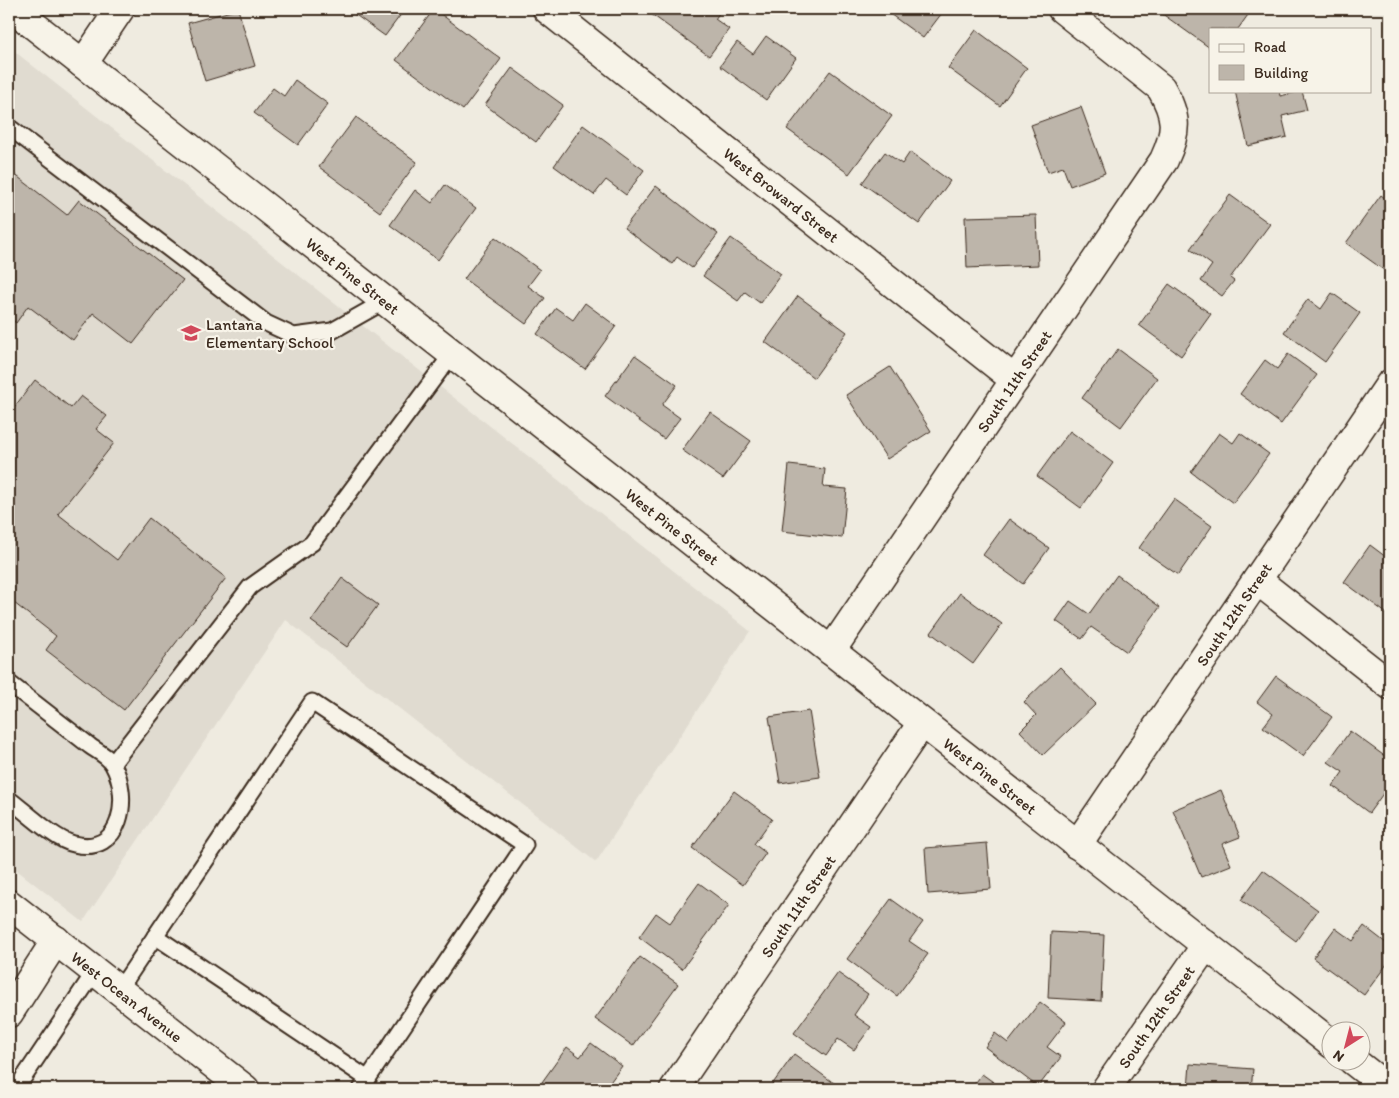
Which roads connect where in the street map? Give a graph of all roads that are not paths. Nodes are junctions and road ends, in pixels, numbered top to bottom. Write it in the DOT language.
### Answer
graph roads {
  1 [pos="13,9"];
  2 [pos="120,9"];
  3 [pos="547,9"];
  4 [pos="1062,9"];
  5 [pos="83,64"];
  6 [pos="9,127"];
  7 [pos="385,301"];
  8 [pos="452,354"];
  9 [pos="1015,380"];
  10 [pos="1390,384"];
  11 [pos="1257,580"];
  12 [pos="831,651"];
  13 [pos="9,683"];
  14 [pos="1390,685"];
  15 [pos="922,723"];
  16 [pos="113,763"];
  17 [pos="9,799"];
  18 [pos="1077,845"];
  19 [pos="9,904"];
  20 [pos="155,936"];
  21 [pos="56,940"];
  22 [pos="1206,945"];
  23 [pos="95,971"];
  24 [pos="118,990"];
  25 [pos="9,1012"];
  26 [pos="1322,1036"];
  27 [pos="1365,1070"];
  28 [pos="364,1084"];
  29 [pos="16,1089"];
  30 [pos="245,1089"];
  31 [pos="674,1089"];
  32 [pos="1106,1089"];
  33 [pos="1389,1089"];
  1 -- 5 [label="street, West Pine Street"];
  2 -- 5 [label="street"];
  3 -- 9 [label="street, West Broward Street"];
  4 -- 9 [label="street, South 11th Street"];
  5 -- 7 [label="street, West Pine Street"];
  6 -- 7 [label="lane"];
  7 -- 8 [label="street, West Pine Street"];
  8 -- 12 [label="street, West Pine Street"];
  8 -- 16 [label="lane"];
  9 -- 12 [label="street, South 11th Street"];
  10 -- 11 [label="street, South 12th Street"];
  11 -- 14 [label="street"];
  11 -- 18 [label="street, South 12th Street"];
  12 -- 15 [label="street, West Pine Street"];
  13 -- 16 [label="lane"];
  15 -- 18 [label="street, West Pine Street"];
  15 -- 31 [label="street, South 11th Street"];
  16 -- 17 [label="lane"];
  18 -- 22 [label="street, West Pine Street"];
  19 -- 21 [label="street, West Ocean Avenue"];
  20 -- 24 [label="lane"];
  20 -- 28 [label="lane"];
  20 -- 28 [label="lane"];
  21 -- 23 [label="street, West Ocean Avenue"];
  21 -- 25 [label="street"];
  22 -- 26 [label="street, West Pine Street"];
  22 -- 32 [label="street, South 12th Street"];
  23 -- 24 [label="street, West Ocean Avenue"];
  23 -- 29 [label="lane"];
  24 -- 30 [label="street, West Ocean Avenue"];
  27 -- 33 [label="street"];
}
